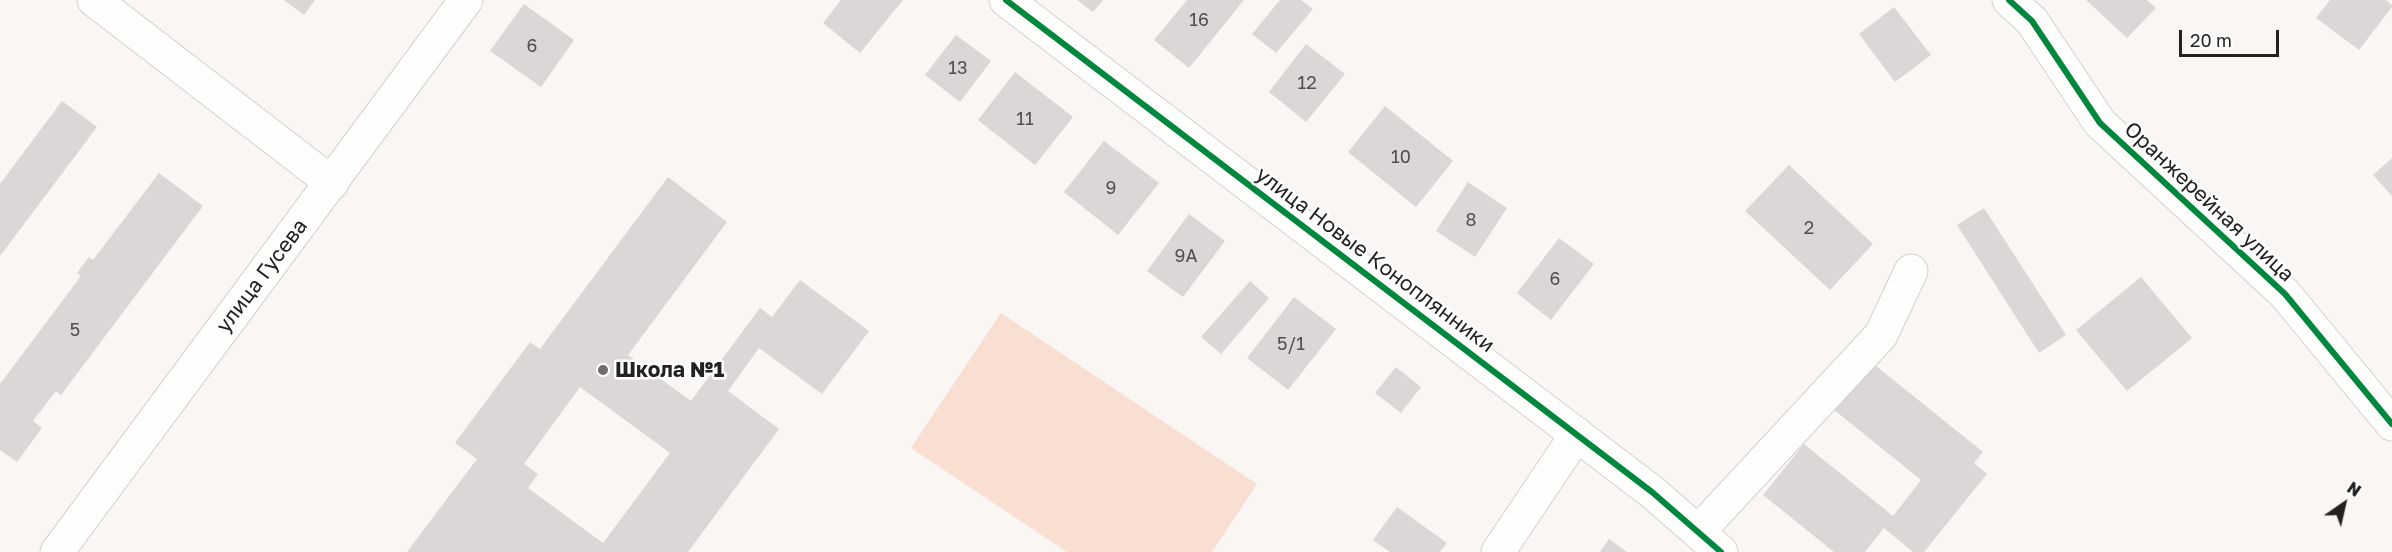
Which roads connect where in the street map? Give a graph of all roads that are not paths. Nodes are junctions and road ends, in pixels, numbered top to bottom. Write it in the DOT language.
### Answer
graph roads {
  1 [pos="94,0"];
  2 [pos="466,0"];
  3 [pos="1006,0"];
  4 [pos="2009,0"];
  5 [pos="332,183"];
  6 [pos="1911,272"];
  7 [pos="2392,424"];
  8 [pos="1577,434"];
  9 [pos="1710,542"];
  10 [pos="57,552"];
  11 [pos="1498,552"];
  1 -- 5 [label="street"];
  2 -- 5 [label="street, улица Гусева"];
  3 -- 8 [label="street, улица Новые Коноплянники"];
  4 -- 7 [label="street, Оранжерейная улица"];
  5 -- 10 [label="street, улица Гусева"];
  6 -- 9 [label="street"];
  8 -- 9 [label="street, улица Новые Коноплянники"];
  8 -- 11 [label="street"];
}
